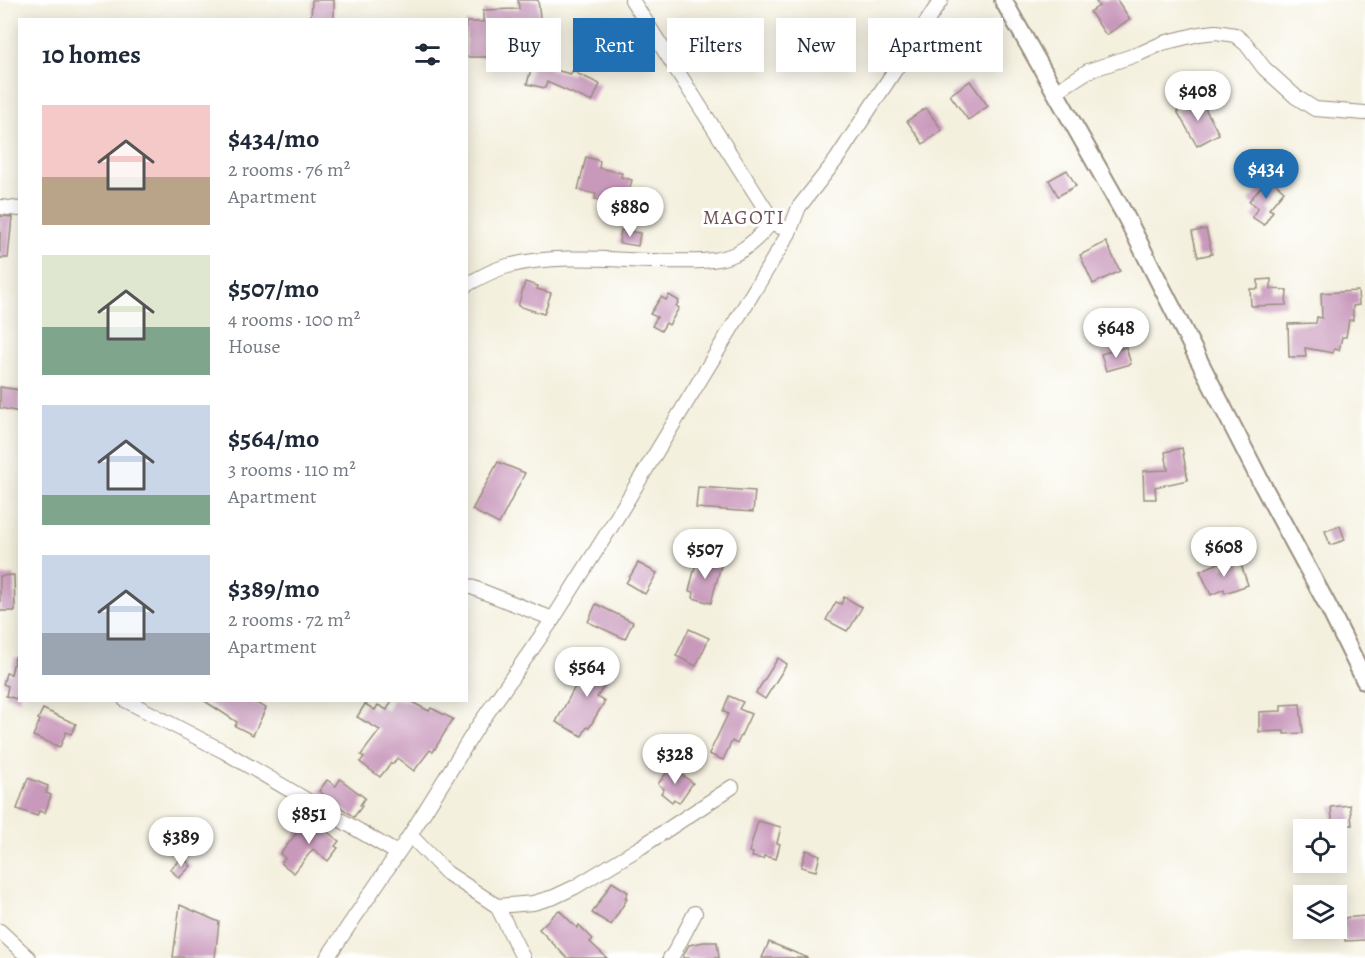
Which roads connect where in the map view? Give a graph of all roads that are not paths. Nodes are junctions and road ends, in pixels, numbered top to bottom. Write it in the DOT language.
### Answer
graph roads {
  1 [pos="632,0"];
  2 [pos="941,0"];
  3 [pos="1003,0"];
  4 [pos="1055,92"];
  5 [pos="1365,113"];
  6 [pos="0,207"];
  7 [pos="18,209"];
  8 [pos="773,221"];
  9 [pos="789,234"];
  10 [pos="468,284"];
  11 [pos="468,586"];
  12 [pos="553,620"];
  13 [pos="1365,681"];
  14 [pos="129,702"];
  15 [pos="732,787"];
  16 [pos="410,835"];
  17 [pos="397,853"];
  18 [pos="497,906"];
  19 [pos="695,913"];
  20 [pos="0,931"];
  21 [pos="28,958"];
  22 [pos="327,958"];
  23 [pos="523,958"];
  24 [pos="670,958"];
  1 -- 8 [label="street"];
  2 -- 9 [label="street"];
  3 -- 4 [label="street"];
  4 -- 5 [label="street"];
  4 -- 13 [label="street"];
  6 -- 7 [label="street"];
  8 -- 9 [label="street"];
  8 -- 10 [label="street"];
  9 -- 12 [label="street"];
  11 -- 12 [label="street"];
  12 -- 16 [label="street"];
  14 -- 17 [label="street"];
  15 -- 18 [label="street"];
  16 -- 17 [label="street"];
  16 -- 18 [label="street"];
  17 -- 22 [label="street"];
  18 -- 23 [label="street"];
  19 -- 24 [label="street"];
  20 -- 21 [label="street"];
}
